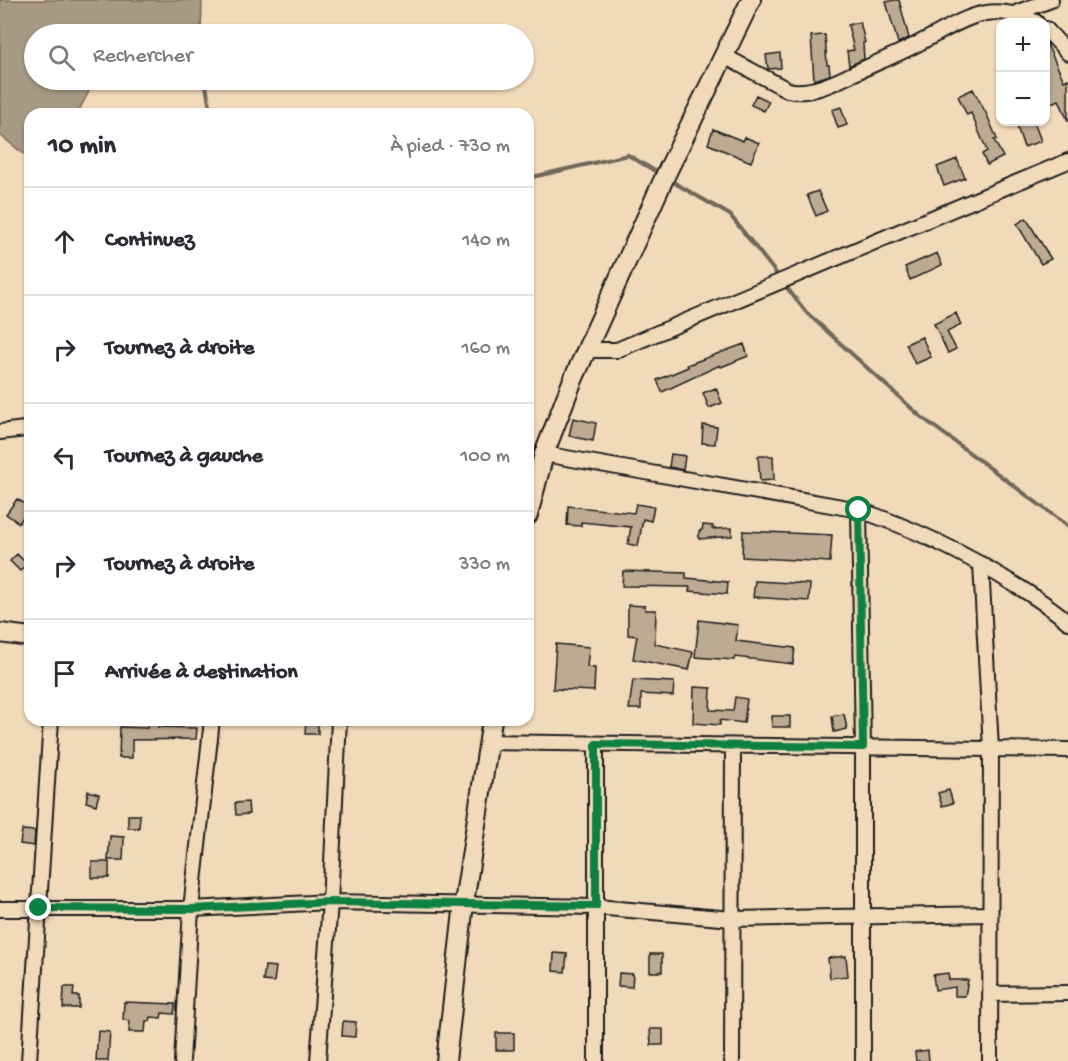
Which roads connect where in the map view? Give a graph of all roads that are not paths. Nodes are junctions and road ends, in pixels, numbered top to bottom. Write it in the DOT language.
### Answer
graph roads {
  1 [pos="751,0"];
  2 [pos="1051,0"];
  3 [pos="1018,12"];
  4 [pos="1029,18"];
  5 [pos="1050,33"];
  6 [pos="1068,53"];
  7 [pos="724,56"];
  8 [pos="1068,161"];
  9 [pos="586,350"];
  10 [pos="24,429"];
  11 [pos="0,432"];
  12 [pos="544,454"];
  13 [pos="534,492"];
  14 [pos="859,510"];
  15 [pos="981,564"];
  16 [pos="1068,622"];
  17 [pos="0,633"];
  18 [pos="24,636"];
  19 [pos="51,726"];
  20 [pos="211,726"];
  21 [pos="339,726"];
  22 [pos="491,726"];
  23 [pos="489,742"];
  24 [pos="596,744"];
  25 [pos="733,746"];
  26 [pos="863,747"];
  27 [pos="991,749"];
  28 [pos="1068,750"];
  29 [pos="330,902"];
  30 [pos="464,903"];
  31 [pos="596,906"];
  32 [pos="39,908"];
  33 [pos="0,909"];
  34 [pos="191,909"];
  35 [pos="990,914"];
  36 [pos="863,915"];
  37 [pos="732,919"];
  38 [pos="1068,993"];
  39 [pos="990,994"];
  40 [pos="28,1061"];
  41 [pos="182,1061"];
  42 [pos="318,1061"];
  43 [pos="446,1061"];
  44 [pos="596,1061"];
  45 [pos="732,1061"];
  46 [pos="863,1061"];
  47 [pos="990,1061"];
  1 -- 7 [label="main road"];
  2 -- 3 [label="street"];
  3 -- 4 [label="street"];
  3 -- 7 [label="street"];
  5 -- 6 [label="street"];
  7 -- 9 [label="main road"];
  8 -- 9 [label="street"];
  9 -- 12 [label="main road"];
  10 -- 11 [label="street"];
  12 -- 13 [label="main road"];
  12 -- 14 [label="street"];
  14 -- 15 [label="street"];
  14 -- 26 [label="street"];
  15 -- 16 [label="street"];
  15 -- 27 [label="street"];
  17 -- 18 [label="main road"];
  19 -- 32 [label="street"];
  20 -- 34 [label="street"];
  21 -- 29 [label="street"];
  22 -- 23 [label="main road"];
  23 -- 24 [label="street"];
  23 -- 30 [label="main road"];
  24 -- 25 [label="street"];
  24 -- 31 [label="street"];
  25 -- 26 [label="street"];
  25 -- 37 [label="street"];
  26 -- 27 [label="street"];
  26 -- 36 [label="street"];
  27 -- 28 [label="street"];
  27 -- 35 [label="street"];
  29 -- 30 [label="street"];
  29 -- 34 [label="street"];
  29 -- 42 [label="street"];
  30 -- 31 [label="street"];
  30 -- 43 [label="main road"];
  31 -- 37 [label="street"];
  31 -- 44 [label="street"];
  32 -- 33 [label="street"];
  32 -- 34 [label="street"];
  32 -- 40 [label="street"];
  34 -- 41 [label="street"];
  35 -- 36 [label="street"];
  35 -- 39 [label="street"];
  36 -- 37 [label="street"];
  36 -- 46 [label="street"];
  37 -- 45 [label="street"];
  38 -- 39 [label="street"];
  39 -- 47 [label="street"];
}
